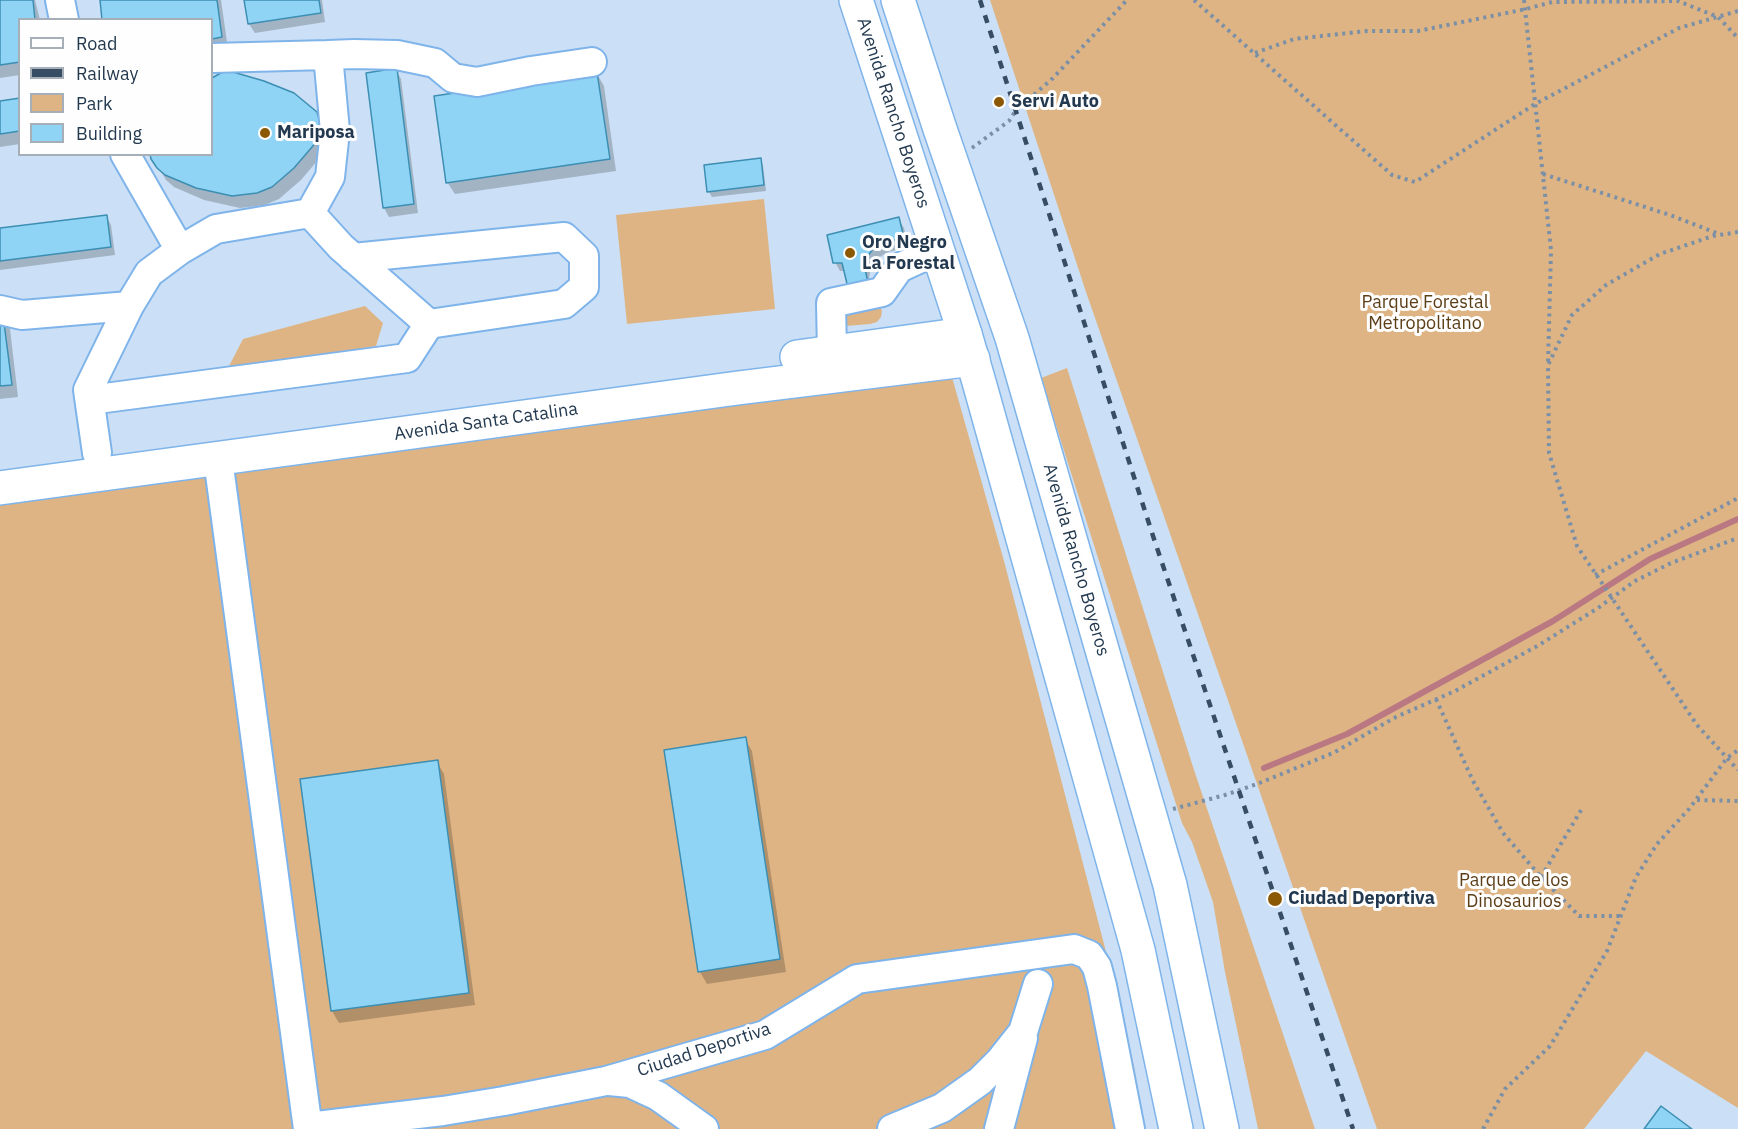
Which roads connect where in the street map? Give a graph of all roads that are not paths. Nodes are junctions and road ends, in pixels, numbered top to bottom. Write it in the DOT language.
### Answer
graph roads {
  1 [pos="60,0"];
  2 [pos="856,0"];
  3 [pos="898,0"];
  4 [pos="64,18"];
  5 [pos="328,55"];
  6 [pos="213,59"];
  7 [pos="592,62"];
  8 [pos="126,156"];
  9 [pos="310,213"];
  10 [pos="978,238"];
  11 [pos="180,250"];
  12 [pos="938,250"];
  13 [pos="353,258"];
  14 [pos="129,306"];
  15 [pos="0,310"];
  16 [pos="429,324"];
  17 [pos="832,353"];
  18 [pos="971,355"];
  19 [pos="90,400"];
  20 [pos="1034,412"];
  21 [pos="97,453"];
  22 [pos="218,459"];
  23 [pos="0,467"];
  24 [pos="0,488"];
  25 [pos="1055,952"];
  26 [pos="1038,984"];
  27 [pos="606,1081"];
  28 [pos="308,1128"];
  29 [pos="704,1129"];
  30 [pos="892,1129"];
  31 [pos="999,1129"];
  32 [pos="1130,1129"];
  33 [pos="1176,1129"];
  34 [pos="1222,1129"];
  1 -- 4 [label="lane"];
  2 -- 12 [label="main road, Avenida Rancho Boyeros"];
  3 -- 10 [label="main road, Avenida Rancho Boyeros"];
  5 -- 6 [label="lane"];
  5 -- 7 [label="lane"];
  5 -- 9 [label="lane"];
  8 -- 11 [label="lane"];
  9 -- 11 [label="lane"];
  9 -- 13 [label="lane"];
  10 -- 18 [label="main road"];
  10 -- 20 [label="main road, Avenida Rancho Boyeros"];
  11 -- 14 [label="lane"];
  12 -- 17 [label="lane"];
  12 -- 18 [label="main road, Avenida Rancho Boyeros"];
  13 -- 16 [label="lane"];
  13 -- 16 [label="lane"];
  14 -- 15 [label="lane"];
  14 -- 19 [label="lane"];
  16 -- 19 [label="lane"];
  17 -- 18 [label="main road, Avenida Santa Catalina"];
  17 -- 21 [label="main road, Avenida Santa Catalina"];
  18 -- 20 [label="main road"];
  18 -- 22 [label="main road, Avenida Santa Catalina"];
  18 -- 33 [label="main road, Avenida Rancho Boyeros"];
  19 -- 21 [label="lane"];
  20 -- 34 [label="main road, Avenida Rancho Boyeros"];
  21 -- 23 [label="main road, Avenida Santa Catalina"];
  22 -- 24 [label="main road, Avenida Santa Catalina"];
  22 -- 28 [label="lane"];
  25 -- 26 [label="lane"];
  25 -- 27 [label="lane, Ciudad Deportiva"];
  25 -- 32 [label="lane, Ciudad Deportiva"];
  26 -- 30 [label="lane"];
  26 -- 31 [label="lane"];
  27 -- 28 [label="lane, Ciudad Deportiva"];
  27 -- 29 [label="lane"];
}
